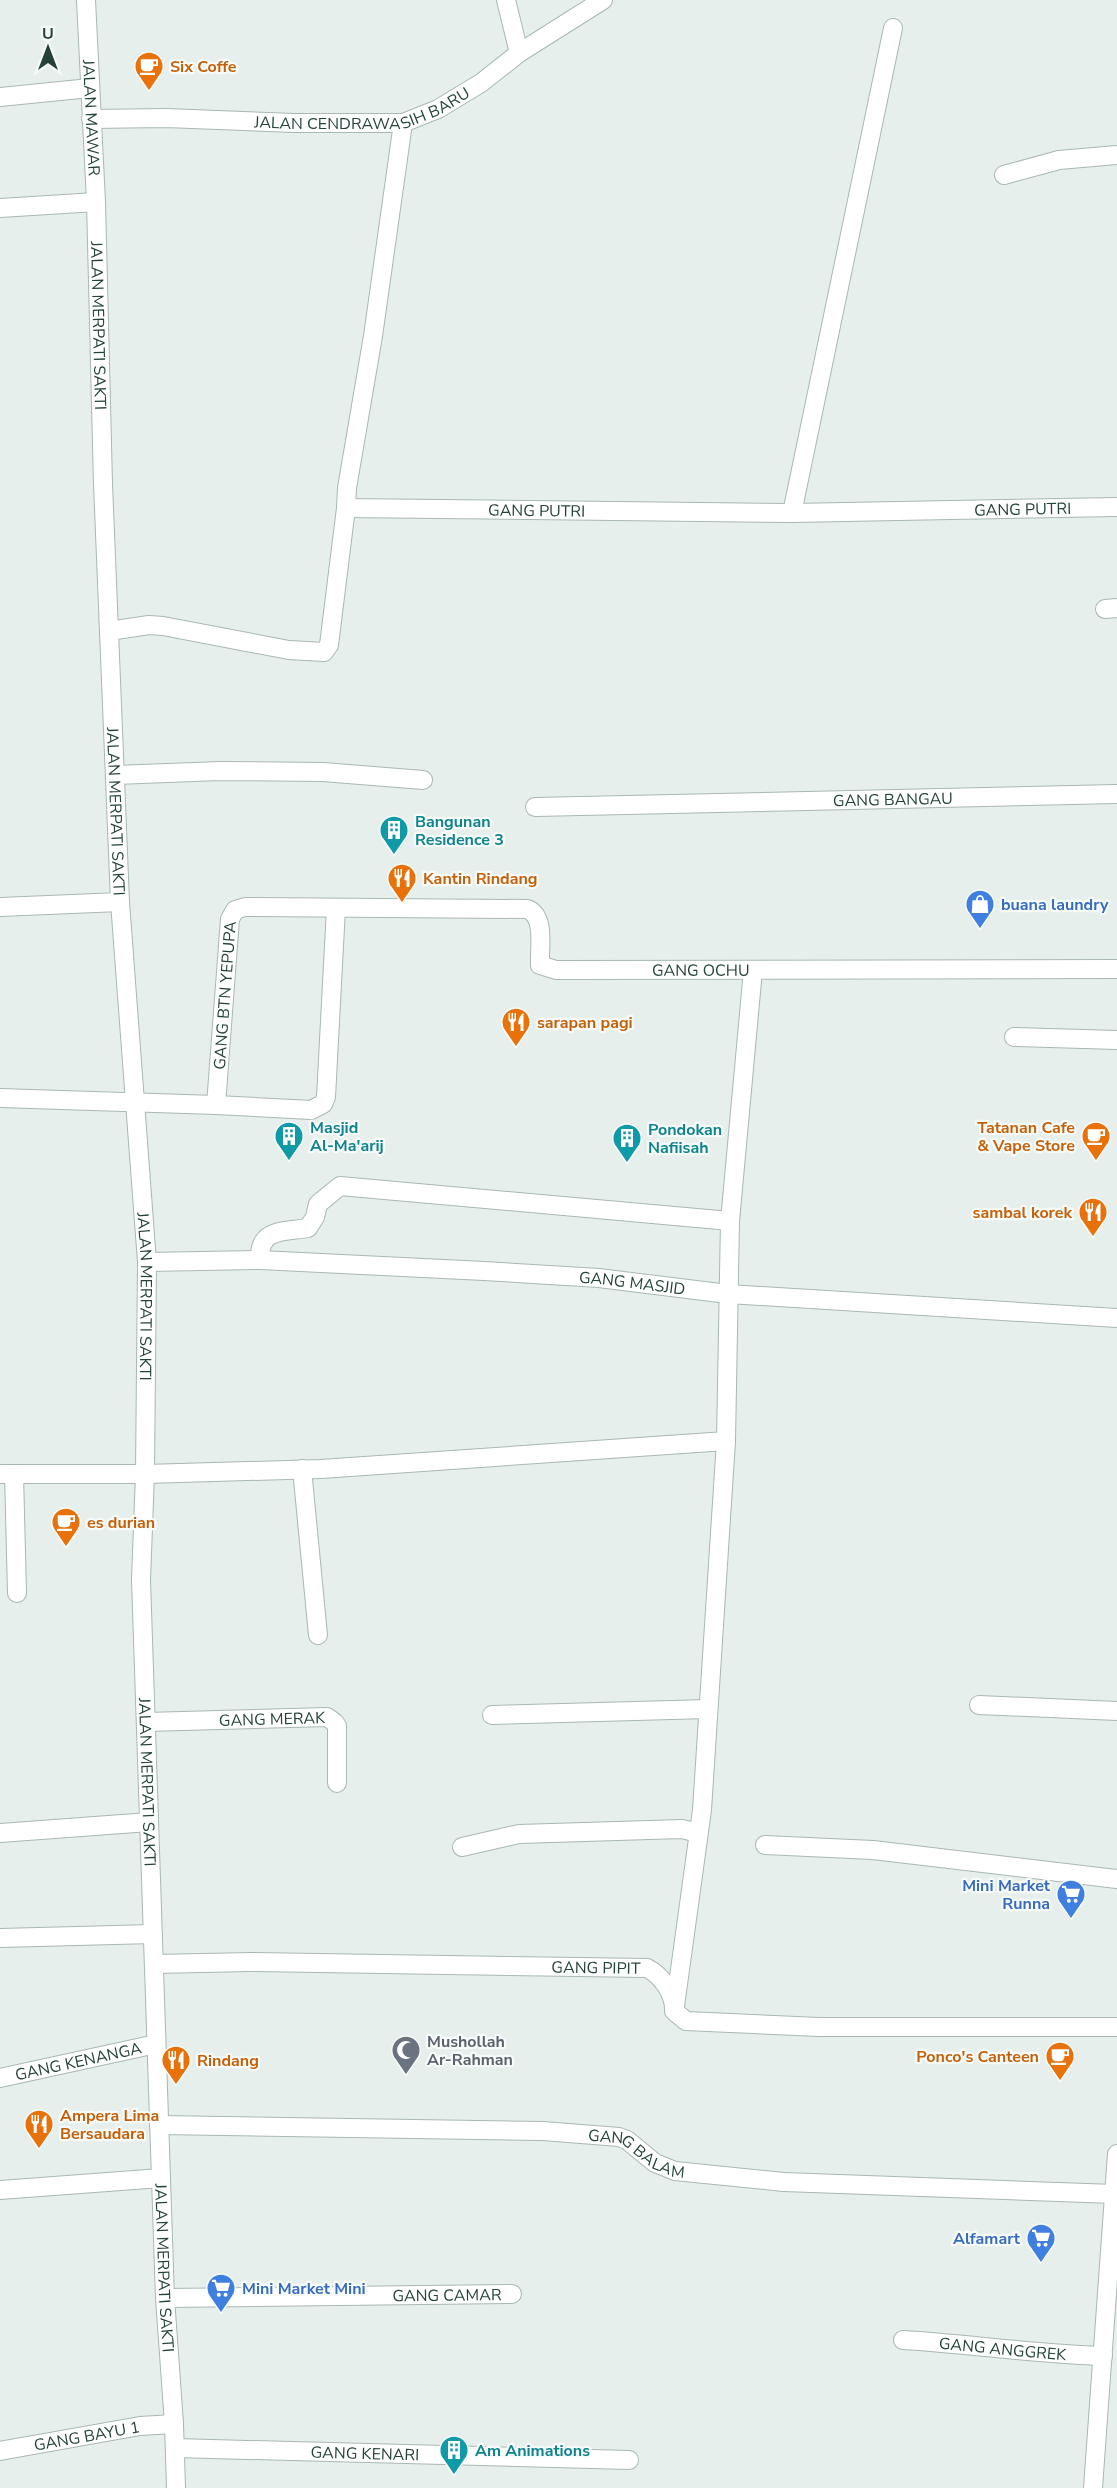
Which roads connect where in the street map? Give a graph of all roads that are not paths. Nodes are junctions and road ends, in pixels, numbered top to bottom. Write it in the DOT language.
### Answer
graph roads {
  1 [pos="86,0"];
  2 [pos="506,0"];
  3 [pos="603,0"];
  4 [pos="893,28"];
  5 [pos="519,53"];
  6 [pos="90,88"];
  7 [pos="0,97"];
  8 [pos="92,119"];
  9 [pos="403,123"];
  10 [pos="1117,155"];
  11 [pos="1004,175"];
  12 [pos="96,202"];
  13 [pos="0,208"];
  14 [pos="1117,507"];
  15 [pos="346,508"];
  16 [pos="792,513"];
  17 [pos="109,631"];
  18 [pos="115,775"];
  19 [pos="423,780"];
  20 [pos="1117,794"];
  21 [pos="535,807"];
  22 [pos="120,902"];
  23 [pos="0,907"];
  24 [pos="336,908"];
  25 [pos="1117,969"];
  26 [pos="753,970"];
  27 [pos="1014,1037"];
  28 [pos="1117,1040"];
  29 [pos="0,1098"];
  30 [pos="136,1102"];
  31 [pos="216,1105"];
  32 [pos="730,1221"];
  33 [pos="260,1260"];
  34 [pos="147,1262"];
  35 [pos="728,1294"];
  36 [pos="1117,1318"];
  37 [pos="726,1441"];
  38 [pos="302,1469"];
  39 [pos="146,1473"];
  40 [pos="7,1474"];
  41 [pos="16,1593"];
  42 [pos="318,1635"];
  43 [pos="979,1705"];
  44 [pos="708,1709"];
  45 [pos="1117,1711"];
  46 [pos="492,1715"];
  47 [pos="147,1722"];
  48 [pos="337,1783"];
  49 [pos="149,1822"];
  50 [pos="0,1833"];
  51 [pos="698,1833"];
  52 [pos="765,1845"];
  53 [pos="462,1848"];
  54 [pos="1117,1879"];
  55 [pos="153,1934"];
  56 [pos="0,1938"];
  57 [pos="154,1964"];
  58 [pos="675,2006"];
  59 [pos="1117,2027"];
  60 [pos="156,2044"];
  61 [pos="0,2078"];
  62 [pos="159,2126"];
  63 [pos="1117,2154"];
  64 [pos="161,2178"];
  65 [pos="0,2190"];
  66 [pos="1115,2194"];
  67 [pos="512,2294"];
  68 [pos="165,2298"];
  69 [pos="903,2340"];
  70 [pos="1103,2355"];
  71 [pos="174,2424"];
  72 [pos="175,2448"];
  73 [pos="0,2451"];
  74 [pos="629,2460"];
  75 [pos="176,2488"];
  76 [pos="1093,2488"];
  1 -- 6 [label="street, JALAN MAWAR"];
  2 -- 5 [label="street"];
  3 -- 5 [label="street, JALAN CENDRAWASIH BARU"];
  4 -- 16 [label="street"];
  5 -- 9 [label="street, JALAN CENDRAWASIH BARU"];
  6 -- 7 [label="street"];
  6 -- 8 [label="street, JALAN MAWAR"];
  8 -- 9 [label="street, JALAN CENDRAWASIH BARU"];
  8 -- 12 [label="street, JALAN MAWAR"];
  9 -- 15 [label="street"];
  10 -- 11 [label="street"];
  12 -- 13 [label="street"];
  12 -- 17 [label="street, JALAN MERPATI SAKTI"];
  14 -- 16 [label="street, GANG PUTRI"];
  15 -- 16 [label="street, GANG PUTRI"];
  15 -- 17 [label="street"];
  17 -- 18 [label="street, JALAN MERPATI SAKTI"];
  18 -- 19 [label="street"];
  18 -- 22 [label="street, JALAN MERPATI SAKTI"];
  20 -- 21 [label="street, GANG BANGAU"];
  22 -- 23 [label="street"];
  22 -- 30 [label="street, JALAN MERPATI SAKTI"];
  24 -- 26 [label="street, GANG OCHU"];
  24 -- 31 [label="street, GANG BTN YEPUPA"];
  24 -- 31 [label="street"];
  25 -- 26 [label="street, GANG OCHU"];
  26 -- 32 [label="street"];
  27 -- 28 [label="street"];
  29 -- 30 [label="street"];
  30 -- 31 [label="street"];
  30 -- 34 [label="street, JALAN MERPATI SAKTI"];
  32 -- 33 [label="street"];
  32 -- 35 [label="street"];
  33 -- 34 [label="street, GANG MASJID"];
  33 -- 35 [label="street, GANG MASJID"];
  34 -- 39 [label="street, JALAN MERPATI SAKTI"];
  35 -- 36 [label="street, GANG MASJID"];
  35 -- 37 [label="street"];
  37 -- 38 [label="street"];
  37 -- 44 [label="street"];
  38 -- 39 [label="street"];
  38 -- 42 [label="street"];
  39 -- 40 [label="street"];
  39 -- 47 [label="street, JALAN MERPATI SAKTI"];
  40 -- 41 [label="street"];
  43 -- 45 [label="street"];
  44 -- 46 [label="street"];
  44 -- 51 [label="street"];
  47 -- 48 [label="street, GANG MERAK"];
  47 -- 49 [label="street, JALAN MERPATI SAKTI"];
  49 -- 50 [label="street"];
  49 -- 55 [label="street, JALAN MERPATI SAKTI"];
  51 -- 53 [label="street"];
  51 -- 58 [label="street"];
  52 -- 54 [label="street"];
  55 -- 56 [label="street"];
  55 -- 57 [label="street, JALAN MERPATI SAKTI"];
  57 -- 58 [label="street, GANG PIPIT"];
  57 -- 60 [label="street, JALAN MERPATI SAKTI"];
  58 -- 59 [label="street, GANG PIPIT"];
  60 -- 61 [label="street, GANG KENANGA"];
  60 -- 62 [label="street, JALAN MERPATI SAKTI"];
  62 -- 64 [label="street, JALAN MERPATI SAKTI"];
  62 -- 66 [label="street, GANG BALAM"];
  63 -- 66 [label="street"];
  64 -- 65 [label="street"];
  64 -- 68 [label="street, JALAN MERPATI SAKTI"];
  66 -- 70 [label="street"];
  67 -- 68 [label="street, GANG CAMAR"];
  68 -- 71 [label="street, JALAN MERPATI SAKTI"];
  69 -- 70 [label="street, GANG ANGGREK"];
  70 -- 76 [label="street"];
  71 -- 72 [label="street, JALAN MERPATI SAKTI"];
  71 -- 73 [label="street, GANG BAYU 1"];
  72 -- 74 [label="street, GANG KENARI"];
  72 -- 75 [label="street, JALAN MERPATI SAKTI"];
}
